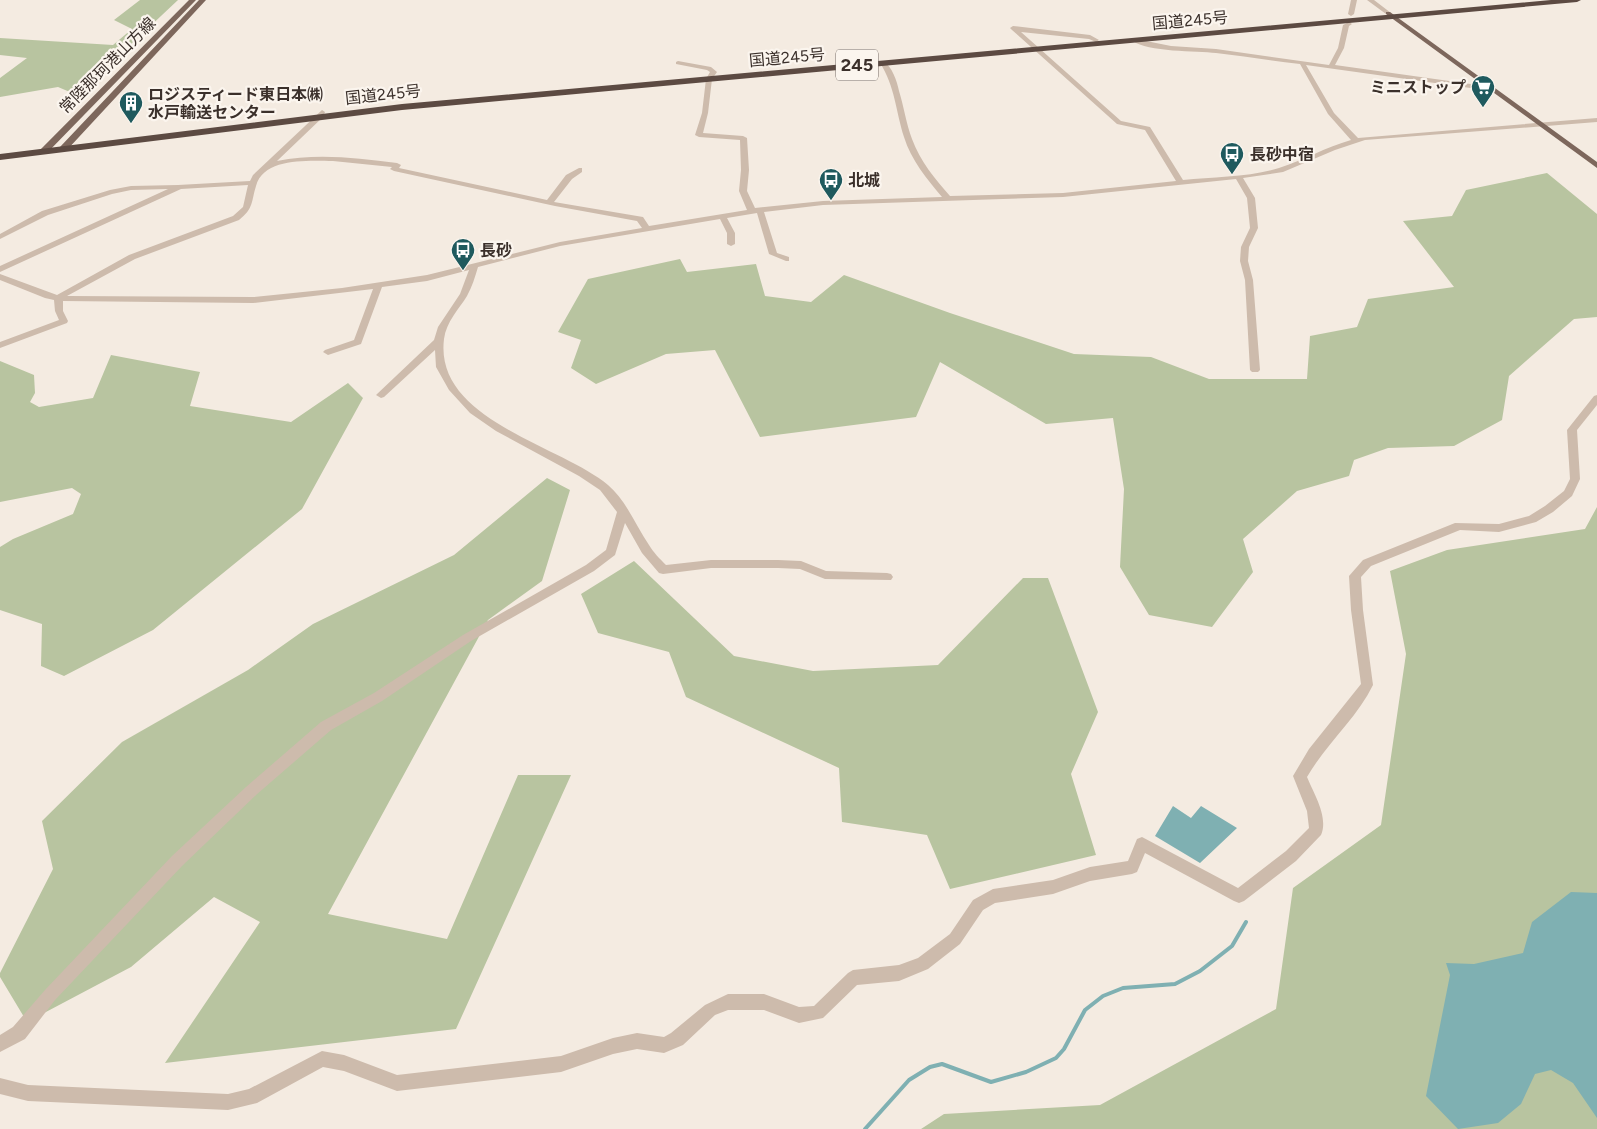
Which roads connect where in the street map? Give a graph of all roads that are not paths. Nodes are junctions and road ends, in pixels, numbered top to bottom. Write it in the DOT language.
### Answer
graph roads {
  1 [pos="193,0"];
  2 [pos="203,0"];
  3 [pos="1354,0"];
  4 [pos="1370,0"];
  5 [pos="1539,0"];
  6 [pos="1578,0"];
  7 [pos="1351,14"];
  8 [pos="1391,15"];
  9 [pos="1349,24"];
  10 [pos="1096,40"];
  11 [pos="1136,41"];
  12 [pos="1036,47"];
  13 [pos="678,63"];
  14 [pos="883,63"];
  15 [pos="1302,63"];
  16 [pos="1332,66"];
  17 [pos="711,77"];
  18 [pos="1492,89"];
  19 [pos="321,114"];
  20 [pos="1597,120"];
  21 [pos="1540,124"];
  22 [pos="1356,140"];
  23 [pos="66,146"];
  24 [pos="45,149"];
  25 [pos="0,152"];
  26 [pos="0,157"];
  27 [pos="268,166"];
  28 [pos="1597,166"];
  29 [pos="579,170"];
  30 [pos="1238,177"];
  31 [pos="252,183"];
  32 [pos="1181,183"];
  33 [pos="180,187"];
  34 [pos="948,199"];
  35 [pos="550,202"];
  36 [pos="756,210"];
  37 [pos="722,216"];
  38 [pos="647,229"];
  39 [pos="0,237"];
  40 [pos="731,244"];
  41 [pos="786,259"];
  42 [pos="475,265"];
  43 [pos="0,269"];
  44 [pos="0,276"];
  45 [pos="378,286"];
  46 [pos="58,298"];
  47 [pos="439,341"];
  48 [pos="0,345"];
  49 [pos="328,352"];
  50 [pos="1255,370"];
  51 [pos="381,395"];
  52 [pos="1597,398"];
  53 [pos="622,511"];
  54 [pos="887,577"];
  55 [pos="0,1044"];
  56 [pos="0,1086"];
  1 -- 24 [label="main road, 常陸那珂港山方線"];
  2 -- 23 [label="main road, 常陸那珂港山方線"];
  3 -- 7 [label="street"];
  4 -- 8 [label="street"];
  5 -- 8 [label="highway, 国道245号 / 245"];
  6 -- 8 [label="highway, 国道245号 / 245"];
  8 -- 10 [label="highway, 国道245号 / 245"];
  8 -- 11 [label="highway, 国道245号 / 245"];
  8 -- 18 [label="main road"];
  9 -- 16 [label="street"];
  10 -- 12 [label="highway, 国道245号 / 245"];
  10 -- 12 [label="street"];
  11 -- 12 [label="highway, 国道245号 / 245"];
  11 -- 15 [label="street"];
  12 -- 14 [label="highway, 国道245号 / 245"];
  12 -- 17 [label="highway, 国道245号 / 245"];
  12 -- 32 [label="street"];
  13 -- 17 [label="street"];
  14 -- 17 [label="highway, 国道245号 / 245"];
  14 -- 34 [label="street"];
  15 -- 16 [label="street"];
  15 -- 22 [label="street"];
  16 -- 18 [label="street"];
  17 -- 19 [label="highway, 国道245号 / 245"];
  17 -- 36 [label="street"];
  18 -- 21 [label="main road"];
  19 -- 23 [label="highway, 国道245号 / 245"];
  19 -- 27 [label="street"];
  20 -- 21 [label="street"];
  21 -- 22 [label="street"];
  21 -- 28 [label="main road"];
  22 -- 30 [label="street"];
  23 -- 24 [label="highway, 国道245号 / 245"];
  24 -- 25 [label="highway, 国道245号 / 245"];
  24 -- 26 [label="highway, 国道245号 / 245"];
  27 -- 31 [label="street"];
  27 -- 35 [label="street"];
  29 -- 35 [label="street"];
  30 -- 32 [label="street"];
  30 -- 50 [label="street"];
  31 -- 33 [label="street"];
  31 -- 46 [label="street"];
  32 -- 34 [label="street"];
  33 -- 39 [label="street"];
  33 -- 43 [label="street"];
  34 -- 36 [label="street"];
  35 -- 38 [label="street"];
  36 -- 37 [label="street"];
  36 -- 41 [label="street"];
  37 -- 38 [label="street"];
  37 -- 40 [label="street"];
  38 -- 42 [label="street"];
  42 -- 45 [label="street"];
  42 -- 47 [label="street"];
  44 -- 46 [label="street"];
  45 -- 46 [label="street"];
  45 -- 49 [label="street"];
  46 -- 48 [label="street"];
  47 -- 51 [label="street"];
  47 -- 53 [label="street"];
  52 -- 56 [label="street"];
  53 -- 54 [label="street"];
  53 -- 55 [label="street"];
}
